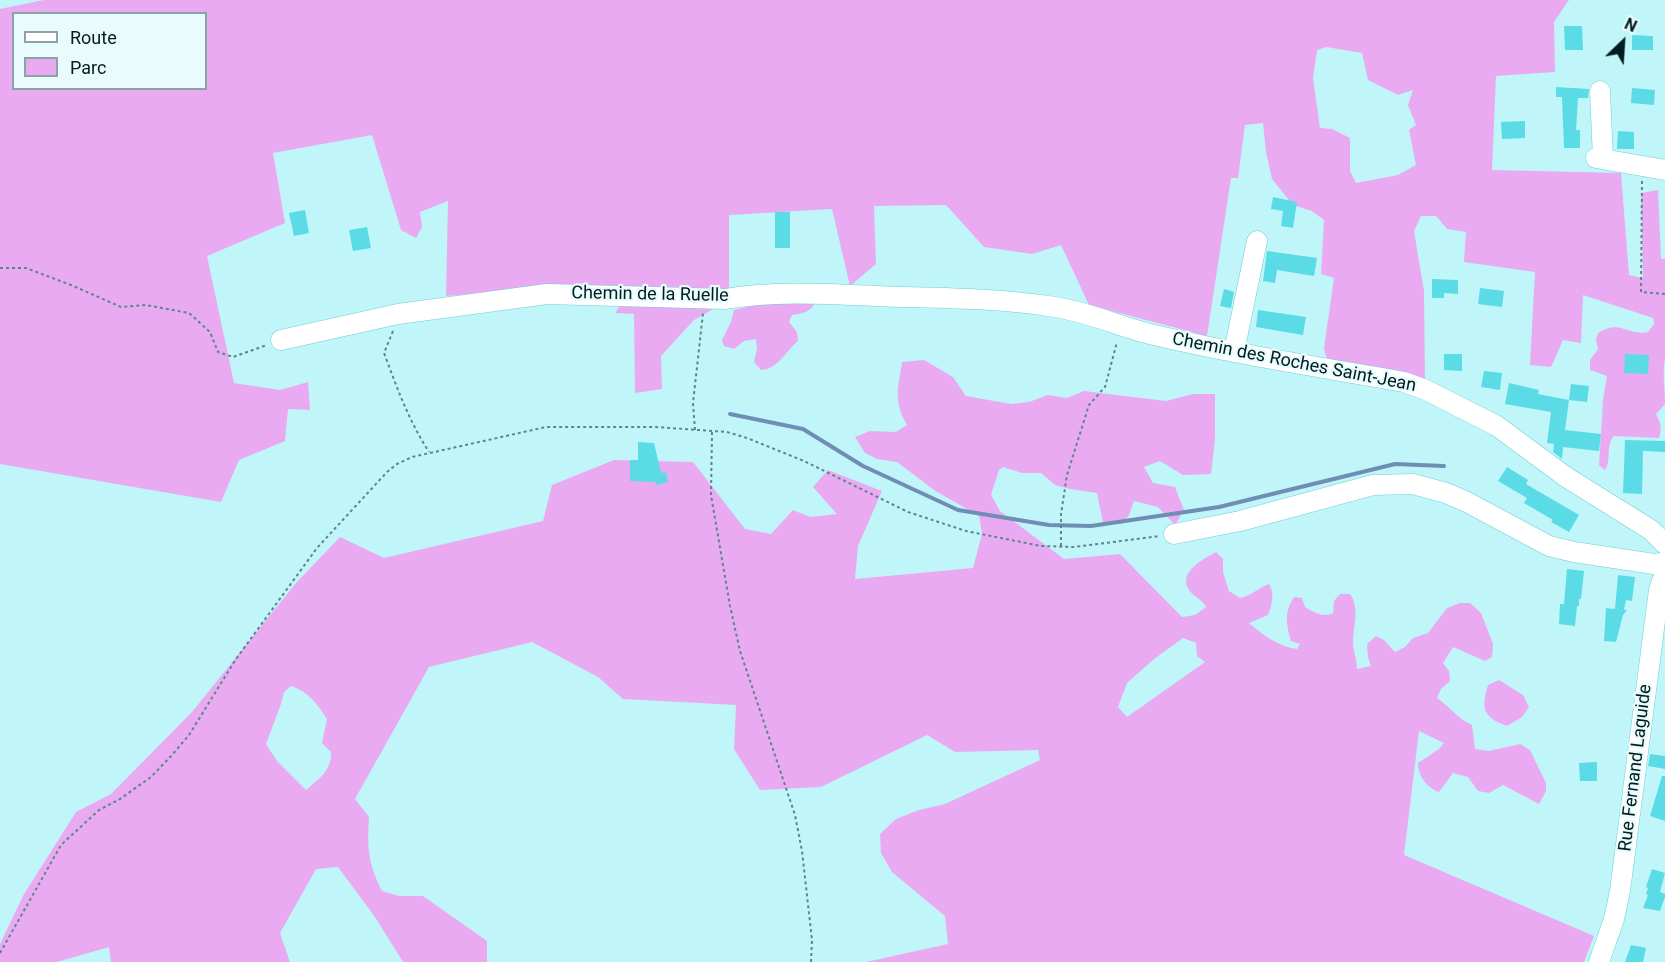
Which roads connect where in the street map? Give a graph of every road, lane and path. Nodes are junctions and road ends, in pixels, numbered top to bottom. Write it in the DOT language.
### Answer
graph roads {
  1 [pos="1600,91"];
  2 [pos="1642,166"];
  3 [pos="1665,170"];
  4 [pos="1257,241"];
  5 [pos="0,268"];
  6 [pos="1665,294"];
  7 [pos="710,299"];
  8 [pos="398,314"];
  9 [pos="1095,315"];
  10 [pos="1121,324"];
  11 [pos="281,340"];
  12 [pos="1234,352"];
  13 [pos="695,430"];
  14 [pos="712,432"];
  15 [pos="429,452"];
  16 [pos="1174,534"];
  17 [pos="1665,544"];
  18 [pos="1061,547"];
  19 [pos="1665,562"];
  20 [pos="1665,573"];
  21 [pos="0,952"];
  22 [pos="811,962"];
  23 [pos="1599,962"];
  1 -- 2 [label="street"];
  2 -- 3 [label="street"];
  2 -- 6 [label="path"];
  4 -- 12 [label="street"];
  5 -- 11 [label="path"];
  7 -- 8 [label="street, Chemin de la Ruelle"];
  7 -- 9 [label="street, Chemin de la Ruelle"];
  7 -- 13 [label="path"];
  8 -- 11 [label="street, Chemin de la Ruelle"];
  8 -- 15 [label="path"];
  9 -- 10 [label="street, Chemin des Roches Saint-Jean"];
  10 -- 12 [label="street, Chemin des Roches Saint-Jean"];
  10 -- 18 [label="path"];
  12 -- 17 [label="street, Chemin des Roches Saint-Jean"];
  13 -- 14 [label="path"];
  13 -- 15 [label="path"];
  14 -- 18 [label="path"];
  14 -- 22 [label="path"];
  15 -- 21 [label="path"];
  16 -- 18 [label="path"];
  16 -- 19 [label="street"];
  20 -- 23 [label="street, Rue Fernand Laguide"];
}
